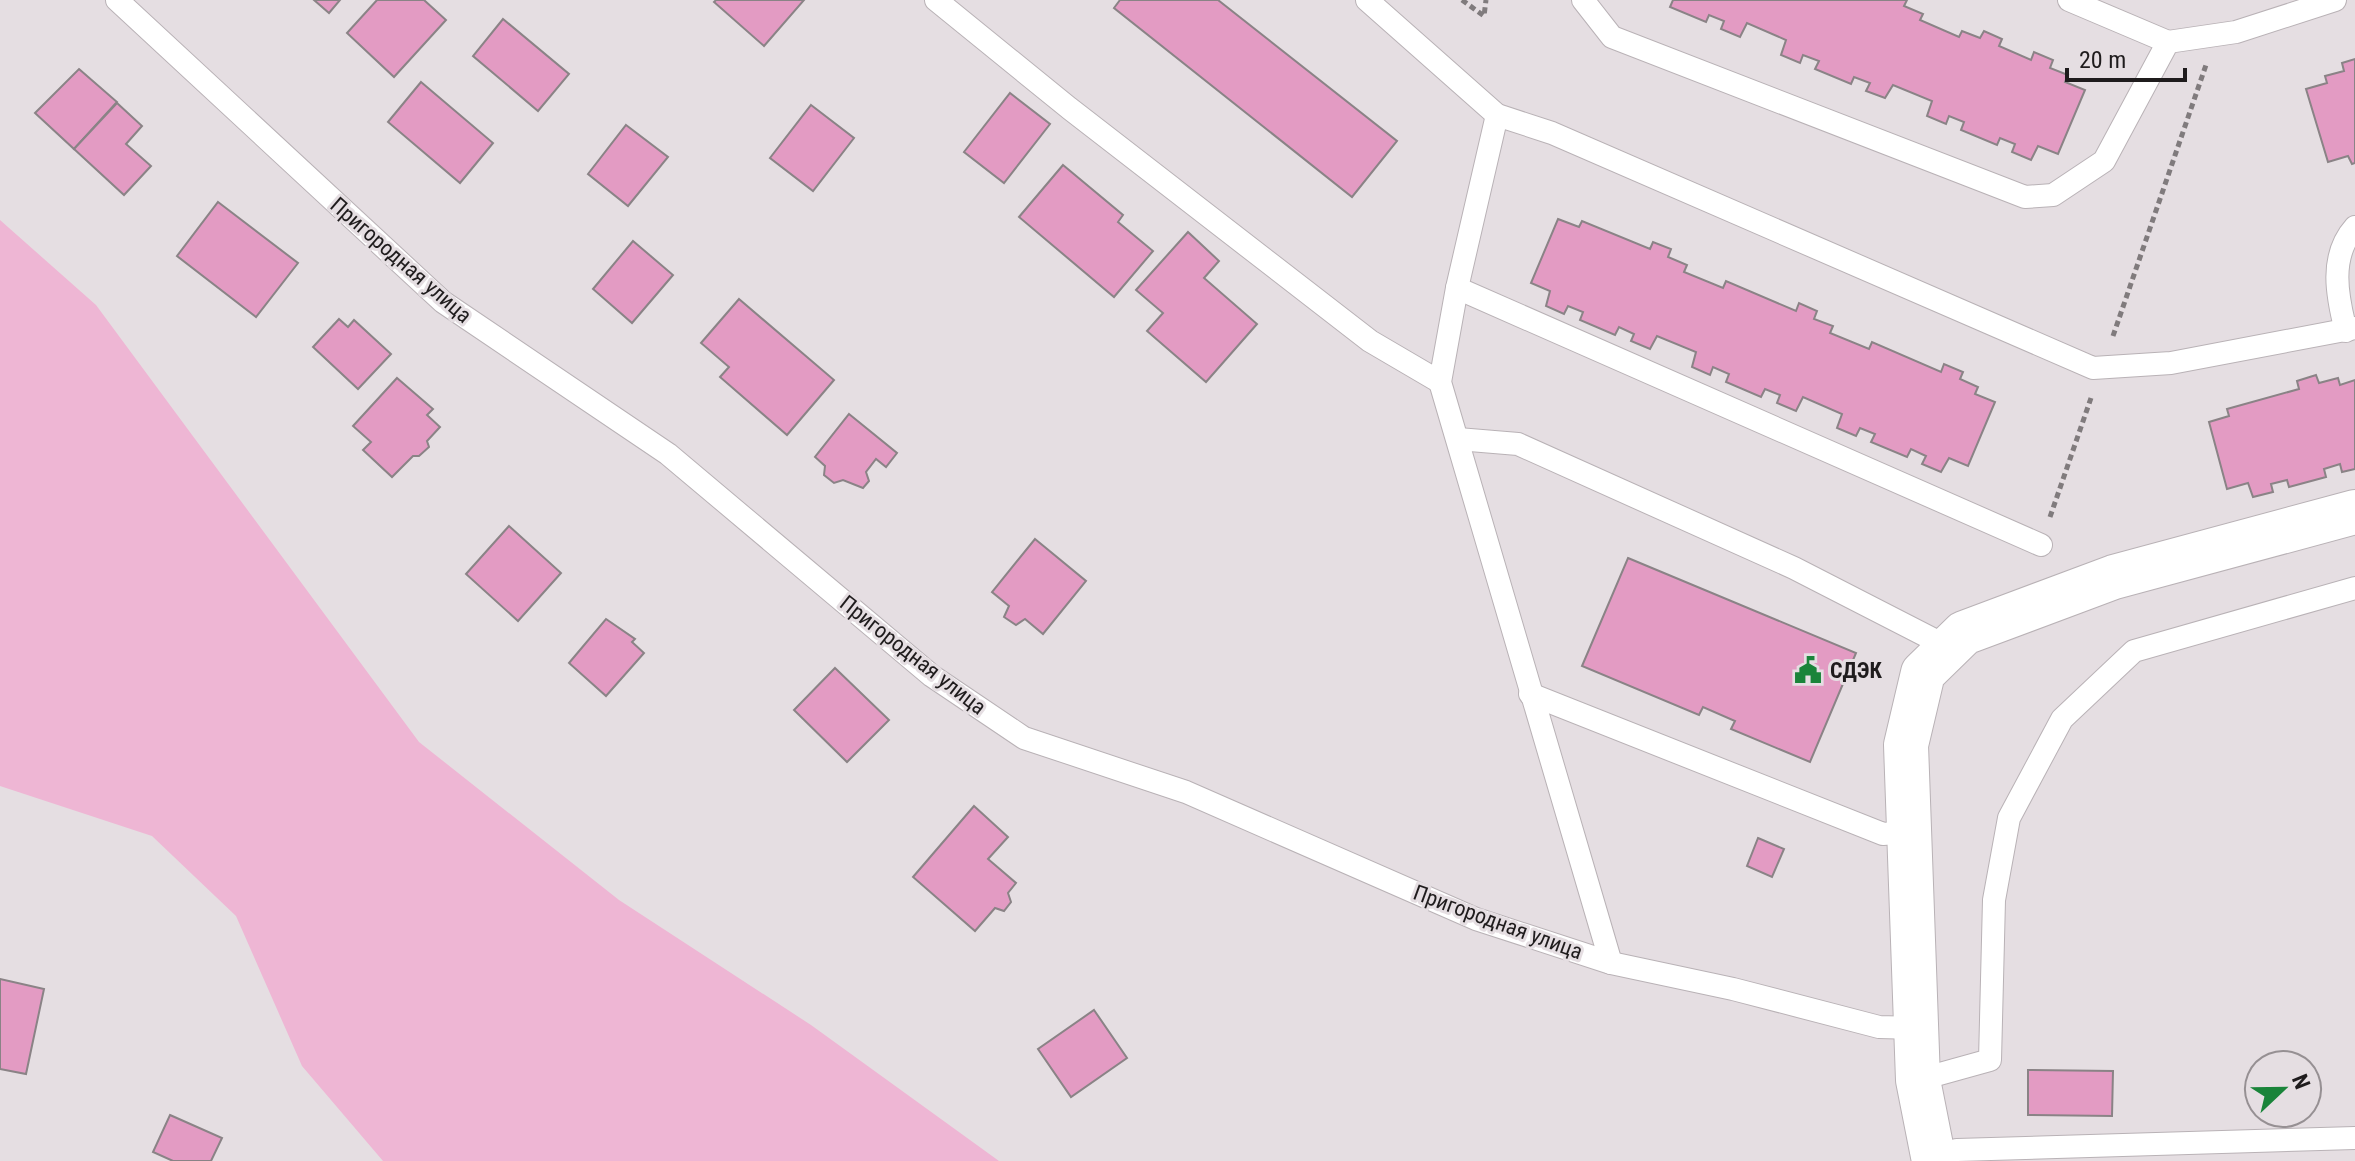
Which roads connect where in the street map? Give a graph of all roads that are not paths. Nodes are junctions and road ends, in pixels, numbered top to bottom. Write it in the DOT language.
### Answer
graph roads {
  1 [pos="117,0"];
  2 [pos="936,0"];
  3 [pos="1367,0"];
  4 [pos="1583,0"];
  5 [pos="2069,0"];
  6 [pos="2335,0"];
  7 [pos="2168,42"];
  8 [pos="1497,115"];
  9 [pos="2355,227"];
  10 [pos="1457,288"];
  11 [pos="2350,329"];
  12 [pos="1440,382"];
  13 [pos="1458,439"];
  14 [pos="2355,512"];
  15 [pos="2041,545"];
  16 [pos="2355,588"];
  17 [pos="1948,647"];
  18 [pos="1530,694"];
  19 [pos="1909,832"];
  20 [pos="1611,963"];
  21 [pos="1916,1028"];
  22 [pos="1918,1080"];
  23 [pos="2355,1138"];
  24 [pos="1933,1158"];
  1 -- 20 [label="lane, Пригородная улица"];
  2 -- 12 [label="lane"];
  3 -- 8 [label="lane"];
  4 -- 7 [label="lane"];
  5 -- 7 [label="lane"];
  6 -- 7 [label="lane"];
  8 -- 10 [label="lane"];
  8 -- 11 [label="lane"];
  9 -- 11 [label="lane"];
  10 -- 12 [label="lane"];
  10 -- 15 [label="lane"];
  12 -- 13 [label="lane"];
  13 -- 17 [label="lane"];
  13 -- 18 [label="lane"];
  14 -- 17 [label="street"];
  16 -- 22 [label="lane"];
  17 -- 19 [label="street"];
  18 -- 19 [label="lane"];
  18 -- 20 [label="lane"];
  19 -- 21 [label="street"];
  20 -- 21 [label="lane, Пригородная улица"];
  21 -- 22 [label="street"];
  22 -- 24 [label="street"];
  23 -- 24 [label="lane"];
}
